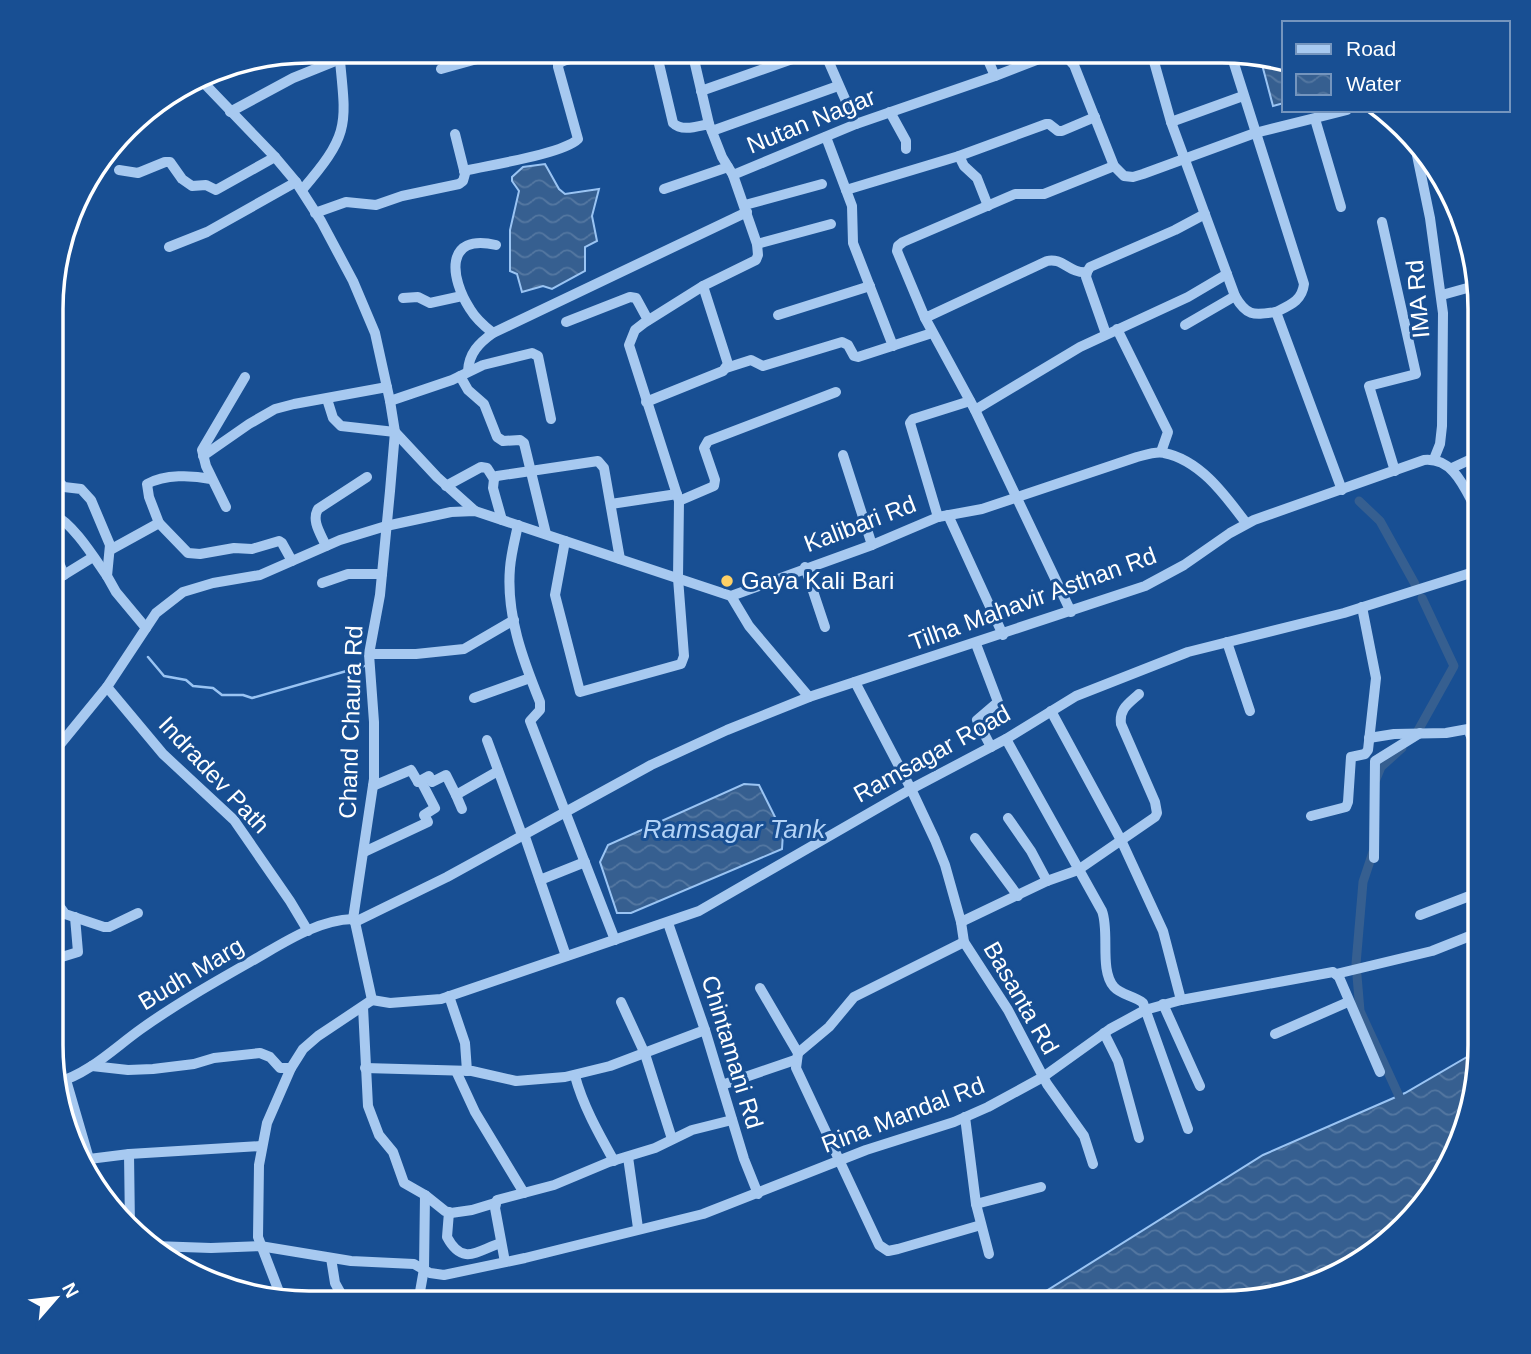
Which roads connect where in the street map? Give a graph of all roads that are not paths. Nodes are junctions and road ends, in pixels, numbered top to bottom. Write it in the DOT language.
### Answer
graph roads {
  1 [pos="323,63"];
  2 [pos="340,63"];
  3 [pos="453,63"];
  4 [pos="559,63"];
  5 [pos="659,63"];
  6 [pos="695,63"];
  7 [pos="780,64"];
  8 [pos="829,64"];
  9 [pos="990,64"];
  10 [pos="1016,64"];
  11 [pos="1072,64"];
  12 [pos="1155,64"];
  13 [pos="1234,64"];
  14 [pos="441,69"];
  15 [pos="995,76"];
  16 [pos="206,86"];
  17 [pos="838,86"];
  18 [pos="701,91"];
  19 [pos="1244,96"];
  20 [pos="230,112"];
  21 [pos="890,112"];
  22 [pos="1340,112"];
  23 [pos="1095,117"];
  24 [pos="1315,119"];
  25 [pos="1171,122"];
  26 [pos="856,124"];
  27 [pos="710,128"];
  28 [pos="1255,133"];
  29 [pos="455,134"];
  30 [pos="826,137"];
  31 [pos="905,149"];
  32 [pos="959,156"];
  33 [pos="275,157"];
  34 [pos="1184,159"];
  35 [pos="1418,160"];
  36 [pos="1114,166"];
  37 [pos="119,170"];
  38 [pos="464,171"];
  39 [pos="730,171"];
  40 [pos="822,184"];
  41 [pos="299,186"];
  42 [pos="664,189"];
  43 [pos="846,190"];
  44 [pos="988,206"];
  45 [pos="1341,207"];
  46 [pos="746,209"];
  47 [pos="315,213"];
  48 [pos="1205,215"];
  49 [pos="1382,222"];
  50 [pos="831,224"];
  51 [pos="757,244"];
  52 [pos="496,245"];
  53 [pos="169,247"];
  54 [pos="1087,272"];
  55 [pos="1227,274"];
  56 [pos="703,286"];
  57 [pos="870,286"];
  58 [pos="1467,288"];
  59 [pos="1442,295"];
  60 [pos="462,296"];
  61 [pos="1235,296"];
  62 [pos="403,298"];
  63 [pos="1276,312"];
  64 [pos="778,316"];
  65 [pos="925,318"];
  66 [pos="648,320"];
  67 [pos="566,322"];
  68 [pos="1185,326"];
  69 [pos="1117,328"];
  70 [pos="493,333"];
  71 [pos="932,333"];
  72 [pos="1106,334"];
  73 [pos="893,346"];
  74 [pos="726,368"];
  75 [pos="464,373"];
  76 [pos="246,377"];
  77 [pos="387,387"];
  78 [pos="836,392"];
  79 [pos="327,399"];
  80 [pos="390,401"];
  81 [pos="646,402"];
  82 [pos="973,406"];
  83 [pos="551,419"];
  84 [pos="395,432"];
  85 [pos="1161,452"];
  86 [pos="843,455"];
  87 [pos="203,456"];
  88 [pos="1434,459"];
  89 [pos="1467,461"];
  90 [pos="1452,468"];
  91 [pos="531,470"];
  92 [pos="1395,471"];
  93 [pos="367,477"];
  94 [pos="211,479"];
  95 [pos="494,479"];
  96 [pos="63,485"];
  97 [pos="446,486"];
  98 [pos="1342,490"];
  99 [pos="1467,494"];
  100 [pos="1017,497"];
  101 [pos="678,498"];
  102 [pos="611,504"];
  103 [pos="226,507"];
  104 [pos="475,511"];
  105 [pos="943,516"];
  106 [pos="502,520"];
  107 [pos="63,521"];
  108 [pos="159,523"];
  109 [pos="1247,523"];
  110 [pos="518,525"];
  111 [pos="386,526"];
  112 [pos="546,534"];
  113 [pos="565,541"];
  114 [pos="872,545"];
  115 [pos="326,546"];
  116 [pos="110,550"];
  117 [pos="93,557"];
  118 [pos="620,559"];
  119 [pos="292,561"];
  120 [pos="805,567"];
  121 [pos="382,573"];
  122 [pos="1467,574"];
  123 [pos="64,575"];
  124 [pos="107,576"];
  125 [pos="678,578"];
  126 [pos="322,583"];
  127 [pos="731,596"];
  128 [pos="1362,607"];
  129 [pos="1071,612"];
  130 [pos="514,620"];
  131 [pos="825,627"];
  132 [pos="146,628"];
  133 [pos="1003,635"];
  134 [pos="1227,642"];
  135 [pos="976,644"];
  136 [pos="369,654"];
  137 [pos="530,678"];
  138 [pos="855,682"];
  139 [pos="107,687"];
  140 [pos="1139,694"];
  141 [pos="809,697"];
  142 [pos="474,698"];
  143 [pos="1051,711"];
  144 [pos="1250,711"];
  145 [pos="1468,729"];
  146 [pos="1420,733"];
  147 [pos="1369,737"];
  148 [pos="1006,739"];
  149 [pos="486,740"];
  150 [pos="64,741"];
  151 [pos="991,747"];
  152 [pos="498,771"];
  153 [pos="418,782"];
  154 [pos="373,786"];
  155 [pos="911,789"];
  156 [pos="456,795"];
  157 [pos="462,809"];
  158 [pos="564,811"];
  159 [pos="1311,816"];
  160 [pos="1008,818"];
  161 [pos="523,835"];
  162 [pos="975,838"];
  163 [pos="1121,840"];
  164 [pos="364,852"];
  165 [pos="1374,858"];
  166 [pos="585,862"];
  167 [pos="1078,870"];
  168 [pos="540,880"];
  169 [pos="1047,881"];
  170 [pos="1018,896"];
  171 [pos="1468,897"];
  172 [pos="64,913"];
  173 [pos="138,913"];
  174 [pos="1420,915"];
  175 [pos="75,917"];
  176 [pos="354,920"];
  177 [pos="961,922"];
  178 [pos="668,923"];
  179 [pos="308,931"];
  180 [pos="1468,937"];
  181 [pos="615,940"];
  182 [pos="964,942"];
  183 [pos="566,956"];
  184 [pos="64,957"];
  185 [pos="1336,974"];
  186 [pos="760,988"];
  187 [pos="449,996"];
  188 [pos="372,1000"];
  189 [pos="1181,1000"];
  190 [pos="621,1002"];
  191 [pos="1348,1002"];
  192 [pos="1163,1004"];
  193 [pos="363,1007"];
  194 [pos="1145,1010"];
  195 [pos="705,1030"];
  196 [pos="1104,1033"];
  197 [pos="1275,1034"];
  198 [pos="645,1054"];
  199 [pos="796,1057"];
  200 [pos="92,1066"];
  201 [pos="291,1068"];
  202 [pos="365,1068"];
  203 [pos="467,1070"];
  204 [pos="456,1071"];
  205 [pos="1380,1072"];
  206 [pos="575,1076"];
  207 [pos="1043,1077"];
  208 [pos="66,1080"];
  209 [pos="722,1086"];
  210 [pos="1200,1086"];
  211 [pos="965,1117"];
  212 [pos="732,1120"];
  213 [pos="1188,1129"];
  214 [pos="1139,1138"];
  215 [pos="672,1139"];
  216 [pos="261,1146"];
  217 [pos="129,1154"];
  218 [pos="628,1157"];
  219 [pos="91,1159"];
  220 [pos="614,1161"];
  221 [pos="839,1162"];
  222 [pos="1093,1164"];
  223 [pos="1041,1187"];
  224 [pos="524,1193"];
  225 [pos="758,1194"];
  226 [pos="425,1195"];
  227 [pos="495,1203"];
  228 [pos="976,1204"];
  229 [pos="449,1212"];
  230 [pos="130,1213"];
  231 [pos="981,1225"];
  232 [pos="638,1228"];
  233 [pos="500,1243"];
  234 [pos="260,1245"];
  235 [pos="167,1246"];
  236 [pos="989,1254"];
  237 [pos="331,1258"];
  238 [pos="505,1262"];
  239 [pos="424,1269"];
  240 [pos="278,1289"];
  241 [pos="339,1291"];
  242 [pos="420,1291"];
  1 -- 20 [label="street"];
  2 -- 41 [label="street"];
  3 -- 14 [label="street"];
  4 -- 38 [label="street"];
  5 -- 27 [label="street"];
  6 -- 18 [label="street"];
  7 -- 18 [label="street"];
  8 -- 17 [label="street"];
  9 -- 15 [label="street"];
  10 -- 15 [label="street, Nutan Nagar"];
  11 -- 23 [label="street, Nutan Nagar"];
  12 -- 25 [label="street"];
  13 -- 19 [label="street"];
  15 -- 21 [label="street, Nutan Nagar"];
  16 -- 20 [label="street, Chand Chaura Rd"];
  17 -- 26 [label="street"];
  17 -- 27 [label="street"];
  18 -- 27 [label="street"];
  19 -- 25 [label="street"];
  19 -- 28 [label="street"];
  20 -- 33 [label="street, Chand Chaura Rd"];
  21 -- 26 [label="street, Nutan Nagar"];
  21 -- 31 [label="street"];
  22 -- 24 [label="street"];
  23 -- 32 [label="street"];
  23 -- 36 [label="street, Nutan Nagar"];
  24 -- 28 [label="street"];
  24 -- 45 [label="street"];
  25 -- 34 [label="street"];
  26 -- 30 [label="street, Nutan Nagar"];
  27 -- 39 [label="street"];
  28 -- 34 [label="street"];
  28 -- 63 [label="street"];
  29 -- 38 [label="street"];
  30 -- 39 [label="street, Nutan Nagar"];
  30 -- 43 [label="street"];
  32 -- 43 [label="street"];
  32 -- 44 [label="street"];
  33 -- 37 [label="street"];
  33 -- 41 [label="street, Chand Chaura Rd"];
  34 -- 36 [label="street"];
  34 -- 48 [label="street"];
  35 -- 59 [label="street, IMA Rd"];
  36 -- 44 [label="street"];
  38 -- 47 [label="street"];
  39 -- 42 [label="street"];
  39 -- 46 [label="street, Nutan Nagar"];
  40 -- 46 [label="street"];
  41 -- 47 [label="street, Chand Chaura Rd"];
  41 -- 53 [label="street"];
  43 -- 57 [label="street"];
  44 -- 65 [label="street"];
  46 -- 51 [label="street, Nutan Nagar"];
  46 -- 70 [label="street"];
  47 -- 77 [label="street, Chand Chaura Rd"];
  48 -- 54 [label="street"];
  48 -- 55 [label="street"];
  49 -- 92 [label="street"];
  50 -- 51 [label="street"];
  51 -- 56 [label="street"];
  52 -- 60 [label="street"];
  54 -- 65 [label="street"];
  54 -- 72 [label="street"];
  55 -- 61 [label="street"];
  55 -- 69 [label="street"];
  56 -- 66 [label="street"];
  56 -- 74 [label="street"];
  57 -- 64 [label="street"];
  57 -- 73 [label="street"];
  58 -- 59 [label="street"];
  59 -- 88 [label="street, IMA Rd"];
  60 -- 62 [label="street"];
  60 -- 70 [label="street"];
  61 -- 63 [label="street"];
  61 -- 68 [label="street"];
  63 -- 98 [label="street"];
  65 -- 71 [label="street"];
  66 -- 67 [label="street"];
  66 -- 81 [label="street"];
  69 -- 72 [label="street"];
  69 -- 85 [label="street"];
  70 -- 75 [label="street"];
  71 -- 73 [label="street"];
  71 -- 82 [label="street"];
  72 -- 82 [label="street"];
  73 -- 74 [label="street"];
  74 -- 81 [label="street"];
  75 -- 80 [label="street"];
  75 -- 83 [label="street"];
  75 -- 91 [label="street"];
  76 -- 87 [label="street"];
  77 -- 79 [label="street"];
  77 -- 80 [label="street, Chand Chaura Rd"];
  78 -- 101 [label="street"];
  79 -- 84 [label="street"];
  79 -- 87 [label="street"];
  80 -- 84 [label="street, Chand Chaura Rd"];
  81 -- 101 [label="street"];
  82 -- 100 [label="street"];
  82 -- 105 [label="street"];
  84 -- 97 [label="street"];
  84 -- 111 [label="street, Chand Chaura Rd"];
  85 -- 100 [label="street, Kalibari Rd"];
  85 -- 109 [label="street"];
  86 -- 114 [label="street"];
  87 -- 94 [label="street"];
  88 -- 90 [label="street"];
  88 -- 92 [label="street, Tilha Mahavir Asthan Rd"];
  89 -- 90 [label="street"];
  90 -- 99 [label="street"];
  91 -- 95 [label="street"];
  91 -- 102 [label="street"];
  91 -- 112 [label="street"];
  92 -- 98 [label="street, Tilha Mahavir Asthan Rd"];
  93 -- 115 [label="street"];
  94 -- 103 [label="street"];
  94 -- 108 [label="street"];
  95 -- 97 [label="street"];
  95 -- 106 [label="street"];
  96 -- 116 [label="street"];
  97 -- 104 [label="street"];
  98 -- 109 [label="street, Tilha Mahavir Asthan Rd"];
  100 -- 105 [label="street, Kalibari Rd"];
  100 -- 129 [label="street"];
  101 -- 102 [label="street"];
  101 -- 125 [label="street"];
  102 -- 118 [label="street"];
  104 -- 106 [label="street"];
  104 -- 111 [label="street"];
  105 -- 114 [label="street, Kalibari Rd"];
  105 -- 133 [label="street"];
  106 -- 110 [label="street"];
  107 -- 117 [label="street"];
  108 -- 116 [label="street"];
  108 -- 119 [label="street"];
  109 -- 129 [label="street, Tilha Mahavir Asthan Rd"];
  110 -- 112 [label="street"];
  110 -- 130 [label="street"];
  111 -- 115 [label="street"];
  111 -- 121 [label="street, Chand Chaura Rd"];
  112 -- 113 [label="street"];
  113 -- 118 [label="street"];
  113 -- 125 [label="street"];
  114 -- 120 [label="street, Kalibari Rd"];
  115 -- 119 [label="street"];
  116 -- 124 [label="street"];
  117 -- 123 [label="street"];
  117 -- 124 [label="street"];
  118 -- 125 [label="street"];
  119 -- 132 [label="street"];
  120 -- 127 [label="street, Kalibari Rd"];
  120 -- 131 [label="street"];
  121 -- 126 [label="street"];
  121 -- 136 [label="street, Chand Chaura Rd"];
  122 -- 128 [label="street"];
  124 -- 132 [label="street"];
  125 -- 127 [label="street"];
  127 -- 141 [label="street"];
  128 -- 134 [label="street, Ramsagar Road"];
  128 -- 147 [label="street"];
  129 -- 133 [label="street, Tilha Mahavir Asthan Rd"];
  130 -- 136 [label="street"];
  130 -- 137 [label="street"];
  132 -- 139 [label="street"];
  133 -- 135 [label="street, Tilha Mahavir Asthan Rd"];
  134 -- 143 [label="street, Ramsagar Road"];
  134 -- 144 [label="street"];
  135 -- 138 [label="street, Tilha Mahavir Asthan Rd"];
  135 -- 151 [label="street"];
  136 -- 154 [label="street, Chand Chaura Rd"];
  137 -- 142 [label="street"];
  137 -- 158 [label="street"];
  138 -- 141 [label="street, Tilha Mahavir Asthan Rd"];
  138 -- 155 [label="street, Basanta Rd"];
  139 -- 150 [label="street"];
  139 -- 179 [label="street, Indradev Path"];
  140 -- 163 [label="street"];
  141 -- 158 [label="street, Tilha Mahavir Asthan Rd"];
  143 -- 148 [label="street, Ramsagar Road"];
  143 -- 163 [label="street"];
  145 -- 146 [label="street"];
  146 -- 147 [label="street"];
  146 -- 165 [label="street"];
  147 -- 159 [label="street"];
  148 -- 151 [label="street, Ramsagar Road"];
  148 -- 167 [label="street"];
  149 -- 152 [label="street"];
  151 -- 155 [label="street, Ramsagar Road"];
  152 -- 156 [label="street"];
  152 -- 161 [label="street"];
  153 -- 154 [label="street"];
  153 -- 156 [label="street"];
  153 -- 164 [label="street"];
  154 -- 164 [label="street, Chand Chaura Rd"];
  155 -- 177 [label="street, Basanta Rd"];
  155 -- 178 [label="street, Ramsagar Road"];
  156 -- 157 [label="street"];
  158 -- 161 [label="street, Budh Marg"];
  158 -- 166 [label="street"];
  160 -- 169 [label="street"];
  161 -- 168 [label="street"];
  161 -- 176 [label="street, Budh Marg"];
  162 -- 170 [label="street"];
  163 -- 167 [label="street"];
  163 -- 189 [label="street"];
  164 -- 176 [label="street, Chand Chaura Rd"];
  166 -- 168 [label="street"];
  166 -- 181 [label="street"];
  167 -- 169 [label="street"];
  167 -- 194 [label="street"];
  168 -- 183 [label="street"];
  169 -- 170 [label="street"];
  170 -- 177 [label="street"];
  171 -- 174 [label="street"];
  172 -- 175 [label="street"];
  173 -- 175 [label="street"];
  175 -- 184 [label="street"];
  176 -- 179 [label="street, Budh Marg"];
  176 -- 188 [label="street"];
  177 -- 182 [label="street, Basanta Rd"];
  178 -- 181 [label="street, Ramsagar Road"];
  178 -- 195 [label="street, Chintamani Rd"];
  179 -- 200 [label="street, Budh Marg"];
  180 -- 185 [label="street, Rina Mandal Rd"];
  181 -- 183 [label="street, Ramsagar Road"];
  182 -- 199 [label="street"];
  182 -- 207 [label="street, Basanta Rd"];
  183 -- 187 [label="street, Ramsagar Road"];
  185 -- 189 [label="street, Rina Mandal Rd"];
  185 -- 191 [label="street"];
  186 -- 199 [label="street"];
  187 -- 188 [label="street, Ramsagar Road"];
  187 -- 203 [label="street"];
  188 -- 193 [label="street"];
  189 -- 192 [label="street, Rina Mandal Rd"];
  190 -- 198 [label="street"];
  191 -- 197 [label="street"];
  191 -- 205 [label="street"];
  192 -- 194 [label="street, Rina Mandal Rd"];
  192 -- 210 [label="street"];
  193 -- 201 [label="street"];
  193 -- 202 [label="street"];
  194 -- 196 [label="street, Rina Mandal Rd"];
  194 -- 213 [label="street"];
  195 -- 198 [label="street"];
  195 -- 209 [label="street, Chintamani Rd"];
  196 -- 207 [label="street, Rina Mandal Rd"];
  196 -- 214 [label="street"];
  198 -- 206 [label="street"];
  198 -- 215 [label="street"];
  199 -- 209 [label="street"];
  199 -- 221 [label="street"];
  200 -- 201 [label="street"];
  200 -- 208 [label="street, Budh Marg"];
  201 -- 216 [label="street"];
  202 -- 204 [label="street"];
  202 -- 226 [label="street"];
  203 -- 204 [label="street"];
  203 -- 206 [label="street"];
  204 -- 224 [label="street"];
  206 -- 220 [label="street"];
  207 -- 211 [label="street, Rina Mandal Rd"];
  207 -- 222 [label="street, Basanta Rd"];
  209 -- 212 [label="street, Chintamani Rd"];
  211 -- 221 [label="street, Rina Mandal Rd"];
  211 -- 228 [label="street"];
  212 -- 215 [label="street"];
  212 -- 225 [label="street, Chintamani Rd"];
  215 -- 218 [label="street"];
  216 -- 217 [label="street"];
  216 -- 234 [label="street"];
  217 -- 219 [label="street"];
  217 -- 230 [label="street"];
  218 -- 220 [label="street"];
  218 -- 232 [label="street"];
  220 -- 224 [label="street"];
  221 -- 225 [label="street, Rina Mandal Rd"];
  221 -- 231 [label="street"];
  223 -- 228 [label="street"];
  224 -- 227 [label="street"];
  225 -- 232 [label="street, Rina Mandal Rd"];
  226 -- 229 [label="street"];
  226 -- 239 [label="street"];
  227 -- 229 [label="street"];
  227 -- 233 [label="street"];
  228 -- 231 [label="street"];
  229 -- 233 [label="street"];
  231 -- 236 [label="street"];
  232 -- 238 [label="street, Rina Mandal Rd"];
  233 -- 238 [label="street"];
  234 -- 235 [label="street, Rina Mandal Rd"];
  234 -- 237 [label="street, Rina Mandal Rd"];
  234 -- 240 [label="street"];
  237 -- 239 [label="street, Rina Mandal Rd"];
  237 -- 241 [label="street"];
  238 -- 239 [label="street, Rina Mandal Rd"];
  239 -- 242 [label="street"];
}
